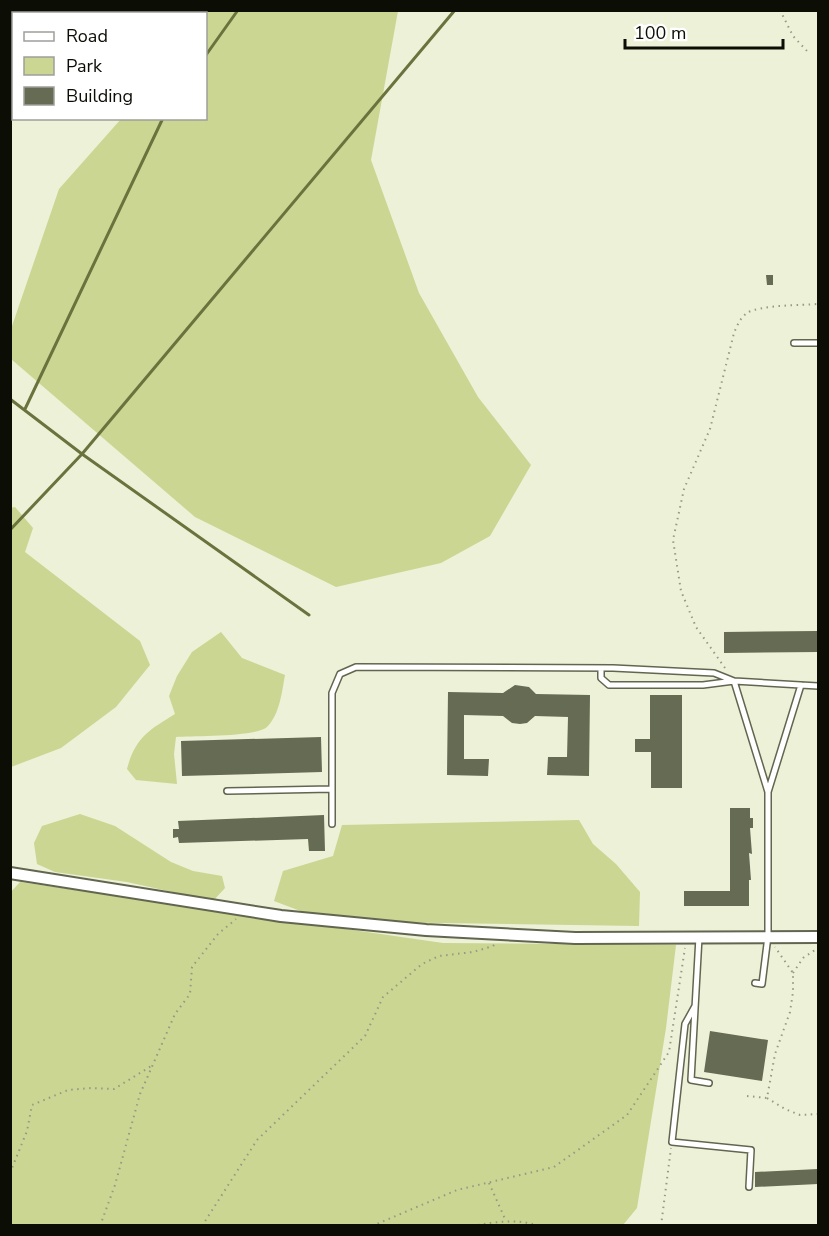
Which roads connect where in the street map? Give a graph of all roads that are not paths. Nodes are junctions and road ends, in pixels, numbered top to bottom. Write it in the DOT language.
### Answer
graph roads {
  1 [pos="794,343"];
  2 [pos="819,343"];
  3 [pos="601,668"];
  4 [pos="734,681"];
  5 [pos="801,685"];
  6 [pos="819,686"];
  7 [pos="332,789"];
  8 [pos="227,791"];
  9 [pos="768,792"];
  10 [pos="332,824"];
  11 [pos="10,873"];
  12 [pos="768,936"];
  13 [pos="699,937"];
  14 [pos="819,937"];
  15 [pos="754,983"];
  16 [pos="695,1006"];
  17 [pos="709,1083"];
  18 [pos="749,1187"];
  1 -- 2 [label="lane"];
  3 -- 4 [label="lane"];
  3 -- 4 [label="lane"];
  3 -- 7 [label="lane"];
  4 -- 5 [label="lane"];
  4 -- 9 [label="lane"];
  5 -- 6 [label="lane"];
  5 -- 9 [label="lane"];
  7 -- 8 [label="lane"];
  7 -- 10 [label="lane"];
  9 -- 12 [label="lane"];
  11 -- 13 [label="street"];
  12 -- 13 [label="street"];
  12 -- 14 [label="street"];
  12 -- 15 [label="lane"];
  13 -- 16 [label="lane"];
  16 -- 17 [label="lane"];
  16 -- 18 [label="lane"];
}
